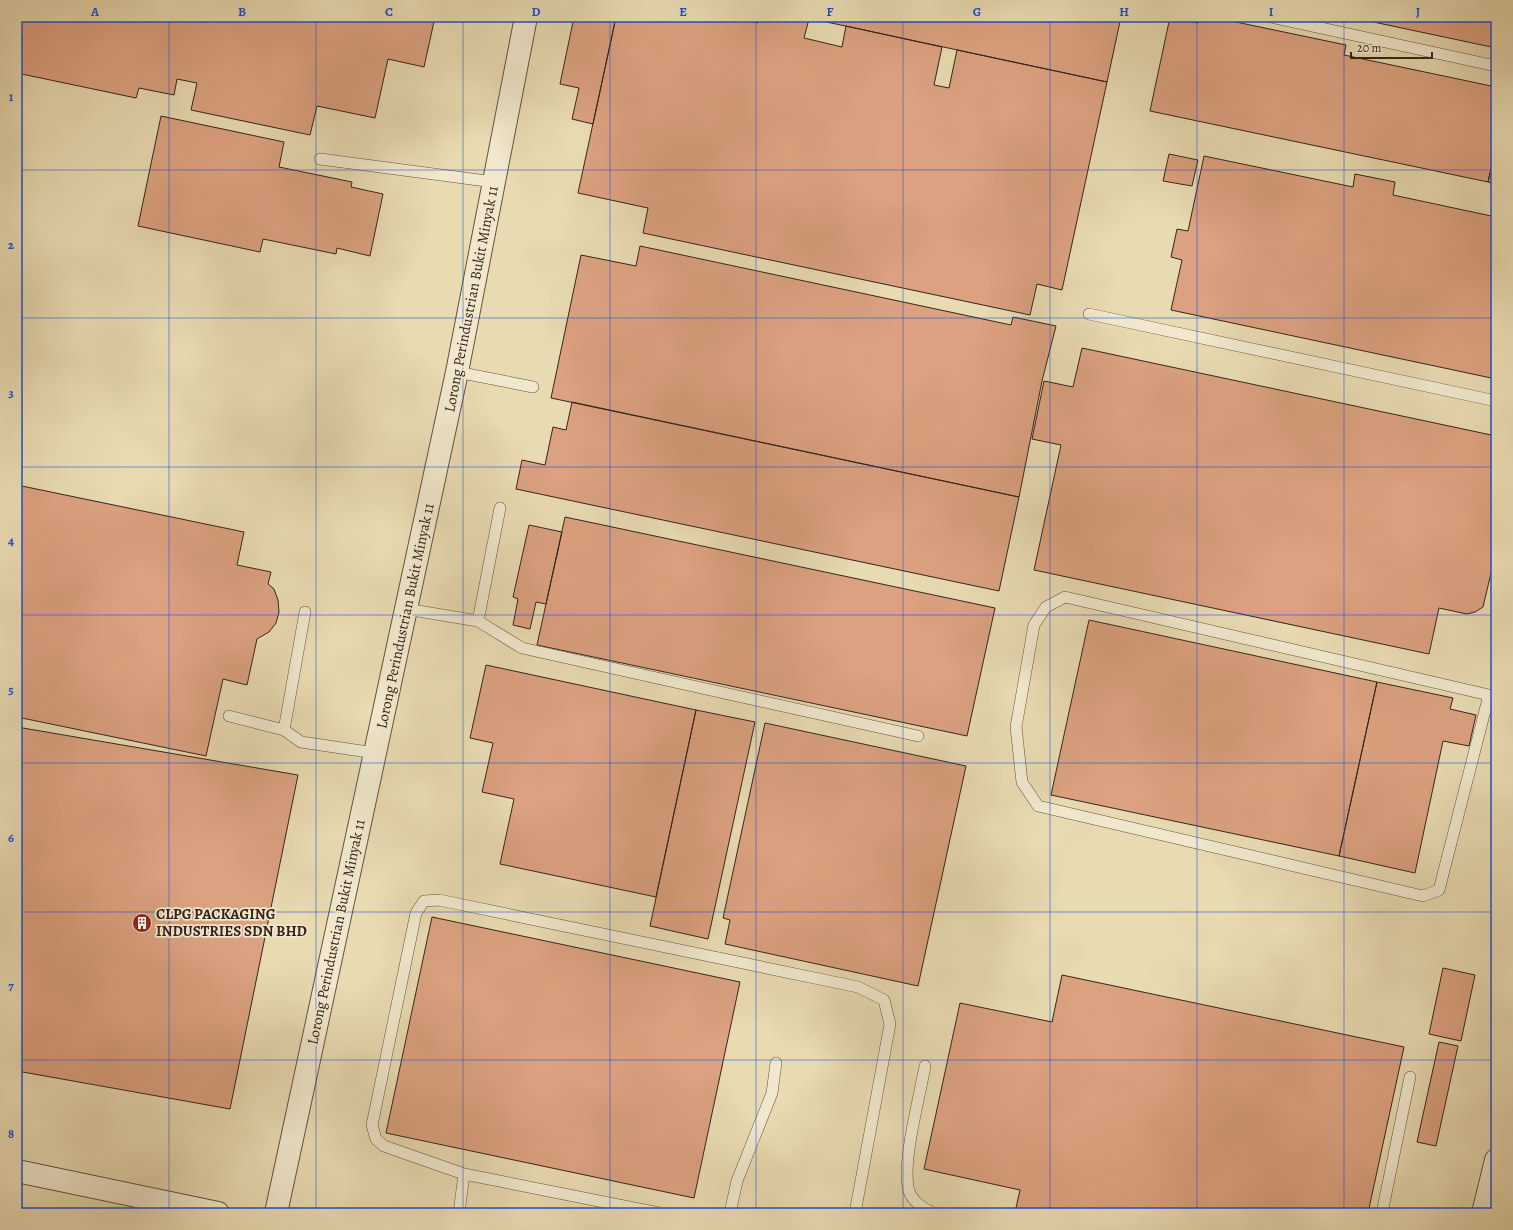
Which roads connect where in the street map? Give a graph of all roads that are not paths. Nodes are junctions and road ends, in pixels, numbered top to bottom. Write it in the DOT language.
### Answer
graph roads {
  1 [pos="526,17"];
  2 [pos="1271,17"];
  3 [pos="1496,66"];
  4 [pos="320,159"];
  5 [pos="494,182"];
  6 [pos="1089,314"];
  7 [pos="457,372"];
  8 [pos="533,387"];
  9 [pos="1496,401"];
  10 [pos="500,508"];
  11 [pos="406,609"];
  12 [pos="305,612"];
  13 [pos="478,621"];
  14 [pos="1493,695"];
  15 [pos="229,716"];
  16 [pos="284,730"];
  17 [pos="918,736"];
  18 [pos="375,753"];
  19 [pos="776,1063"];
  20 [pos="925,1066"];
  21 [pos="1410,1077"];
  22 [pos="1496,1160"];
  23 [pos="17,1171"];
  24 [pos="464,1174"];
  25 [pos="218,1213"];
  26 [pos="276,1213"];
  27 [pos="459,1213"];
  28 [pos="659,1213"];
  29 [pos="730,1213"];
  30 [pos="855,1213"];
  31 [pos="933,1213"];
  32 [pos="1382,1213"];
  33 [pos="1483,1213"];
  1 -- 5 [label="street, Lorong Perindustrian Bukit Minyak 11"];
  2 -- 3 [label="lane"];
  4 -- 5 [label="lane"];
  5 -- 7 [label="street, Lorong Perindustrian Bukit Minyak 11"];
  6 -- 9 [label="lane"];
  7 -- 8 [label="lane"];
  7 -- 11 [label="street, Lorong Perindustrian Bukit Minyak 11"];
  10 -- 13 [label="lane"];
  11 -- 13 [label="lane"];
  11 -- 18 [label="street, Lorong Perindustrian Bukit Minyak 11"];
  12 -- 16 [label="lane"];
  13 -- 17 [label="lane"];
  14 -- 14 [label="lane"];
  15 -- 16 [label="lane"];
  16 -- 18 [label="lane"];
  18 -- 26 [label="street, Lorong Perindustrian Bukit Minyak 11"];
  19 -- 29 [label="lane"];
  20 -- 31 [label="lane"];
  21 -- 32 [label="lane"];
  22 -- 33 [label="street"];
  23 -- 25 [label="street"];
  24 -- 27 [label="lane"];
  24 -- 28 [label="lane"];
  24 -- 30 [label="lane"];
}
